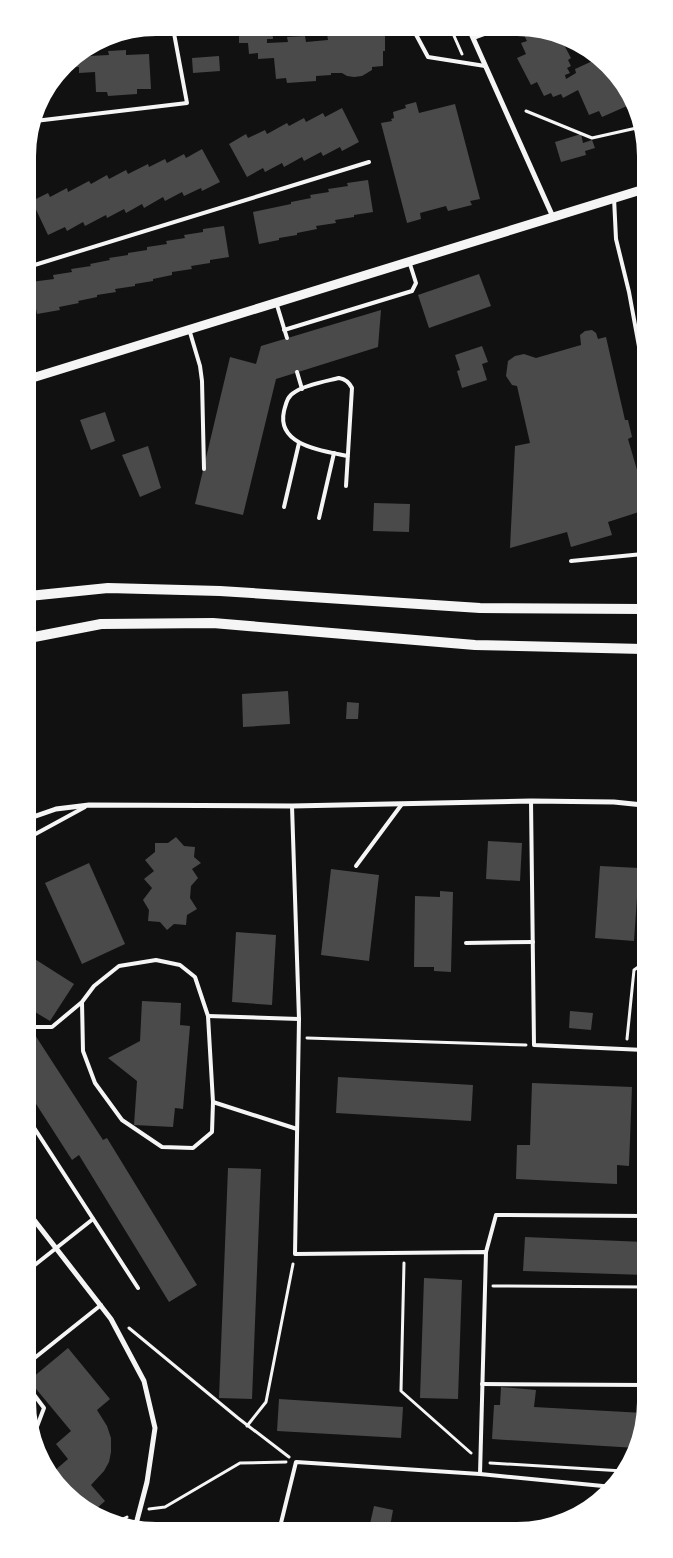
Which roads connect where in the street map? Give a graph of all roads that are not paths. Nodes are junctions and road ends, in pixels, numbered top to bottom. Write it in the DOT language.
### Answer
graph roads {
  1 [pos="417,36"];
  2 [pos="477,36"];
  3 [pos="175,37"];
  4 [pos="472,38"];
  5 [pos="485,66"];
  6 [pos="42,120"];
  7 [pos="370,162"];
  8 [pos="637,191"];
  9 [pos="614,198"];
  10 [pos="554,217"];
  11 [pos="409,261"];
  12 [pos="37,264"];
  13 [pos="276,302"];
  14 [pos="189,329"];
  15 [pos="284,330"];
  16 [pos="637,335"];
  17 [pos="287,338"];
  18 [pos="297,372"];
  19 [pos="37,376"];
  20 [pos="302,389"];
  21 [pos="299,443"];
  22 [pos="334,453"];
  23 [pos="348,456"];
  24 [pos="204,469"];
  25 [pos="346,486"];
  26 [pos="284,507"];
  27 [pos="319,518"];
  28 [pos="637,555"];
  29 [pos="571,561"];
  30 [pos="37,595"];
  31 [pos="637,609"];
  32 [pos="37,637"];
  33 [pos="637,649"];
  34 [pos="531,801"];
  35 [pos="402,804"];
  36 [pos="636,804"];
  37 [pos="89,805"];
  38 [pos="292,806"];
  39 [pos="36,816"];
  40 [pos="36,833"];
  41 [pos="356,866"];
  42 [pos="533,942"];
  43 [pos="466,943"];
  44 [pos="82,1002"];
  45 [pos="208,1016"];
  46 [pos="299,1019"];
  47 [pos="36,1027"];
  48 [pos="636,1050"];
  49 [pos="213,1102"];
  50 [pos="297,1129"];
  51 [pos="36,1131"];
  52 [pos="636,1216"];
  53 [pos="93,1219"];
  54 [pos="36,1223"];
  55 [pos="56,1248"];
  56 [pos="486,1252"];
  57 [pos="36,1264"];
  58 [pos="138,1288"];
  59 [pos="101,1305"];
  60 [pos="36,1357"];
  61 [pos="482,1384"];
  62 [pos="636,1385"];
  63 [pos="36,1397"];
  64 [pos="38,1423"];
  65 [pos="480,1474"];
  66 [pos="602,1486"];
  67 [pos="136,1520"];
  68 [pos="281,1522"];
  1 -- 5 [label="lane"];
  2 -- 4 [label="lane"];
  3 -- 6 [label="lane"];
  4 -- 5 [label="street"];
  5 -- 10 [label="street"];
  7 -- 12 [label="lane"];
  8 -- 9 [label="street"];
  9 -- 10 [label="street"];
  9 -- 16 [label="lane"];
  10 -- 11 [label="street"];
  11 -- 13 [label="street"];
  11 -- 15 [label="lane"];
  13 -- 14 [label="street"];
  13 -- 15 [label="lane"];
  14 -- 19 [label="street"];
  14 -- 24 [label="lane"];
  15 -- 17 [label="lane"];
  18 -- 20 [label="lane"];
  20 -- 21 [label="lane"];
  20 -- 23 [label="lane"];
  21 -- 22 [label="lane"];
  21 -- 26 [label="lane"];
  22 -- 23 [label="lane"];
  22 -- 27 [label="lane"];
  23 -- 25 [label="lane"];
  28 -- 29 [label="lane"];
  30 -- 31 [label="main road"];
  32 -- 33 [label="main road"];
  34 -- 35 [label="street"];
  34 -- 36 [label="street"];
  34 -- 42 [label="lane"];
  35 -- 38 [label="street"];
  35 -- 41 [label="lane"];
  37 -- 38 [label="street"];
  37 -- 39 [label="street"];
  37 -- 40 [label="lane"];
  38 -- 46 [label="lane"];
  42 -- 43 [label="lane"];
  42 -- 48 [label="lane"];
  44 -- 45 [label="lane"];
  44 -- 47 [label="lane"];
  44 -- 49 [label="lane"];
  45 -- 46 [label="lane"];
  45 -- 49 [label="lane"];
  46 -- 50 [label="lane"];
  49 -- 50 [label="lane"];
  50 -- 56 [label="lane"];
  51 -- 53 [label="lane"];
  52 -- 56 [label="lane"];
  53 -- 55 [label="lane"];
  53 -- 58 [label="lane"];
  54 -- 55 [label="street"];
  55 -- 57 [label="lane"];
  55 -- 59 [label="street"];
  56 -- 61 [label="lane"];
  59 -- 60 [label="lane"];
  59 -- 67 [label="street"];
  61 -- 62 [label="lane"];
  61 -- 65 [label="lane"];
  63 -- 64 [label="lane"];
  65 -- 66 [label="lane"];
  65 -- 68 [label="lane"];
}
